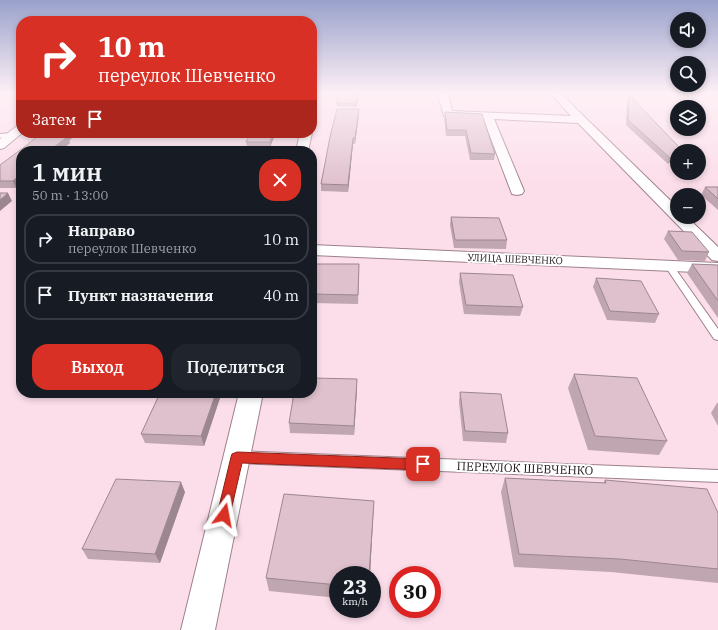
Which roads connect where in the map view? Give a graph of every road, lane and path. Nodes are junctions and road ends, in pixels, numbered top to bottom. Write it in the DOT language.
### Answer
graph roads {
  1 [pos="490,123"];
  2 [pos="583,123"];
  3 [pos="16,131"];
  4 [pos="6,136"];
  5 [pos="0,145"];
  6 [pos="517,191"];
  7 [pos="670,208"];
  8 [pos="686,224"];
  9 [pos="317,250"];
  10 [pos="718,256"];
  11 [pos="669,266"];
  12 [pos="718,268"];
  13 [pos="718,337"];
  14 [pos="250,398"];
  15 [pos="237,457"];
  16 [pos="718,476"];
  17 [pos="198,630"];
  1 -- 6 [label="street"];
  2 -- 7 [label="street"];
  3 -- 4 [label="street"];
  4 -- 5 [label="street"];
  8 -- 10 [label="street"];
  9 -- 11 [label="street, УЛИЦА ШЕВЧЕНКО"];
  11 -- 12 [label="street, УЛИЦА ШЕВЧЕНКО"];
  11 -- 13 [label="lane"];
  14 -- 15 [label="street"];
  15 -- 16 [label="lane, ПЕРЕУЛОК ШЕВЧЕНКО"];
  15 -- 17 [label="street"];
}
